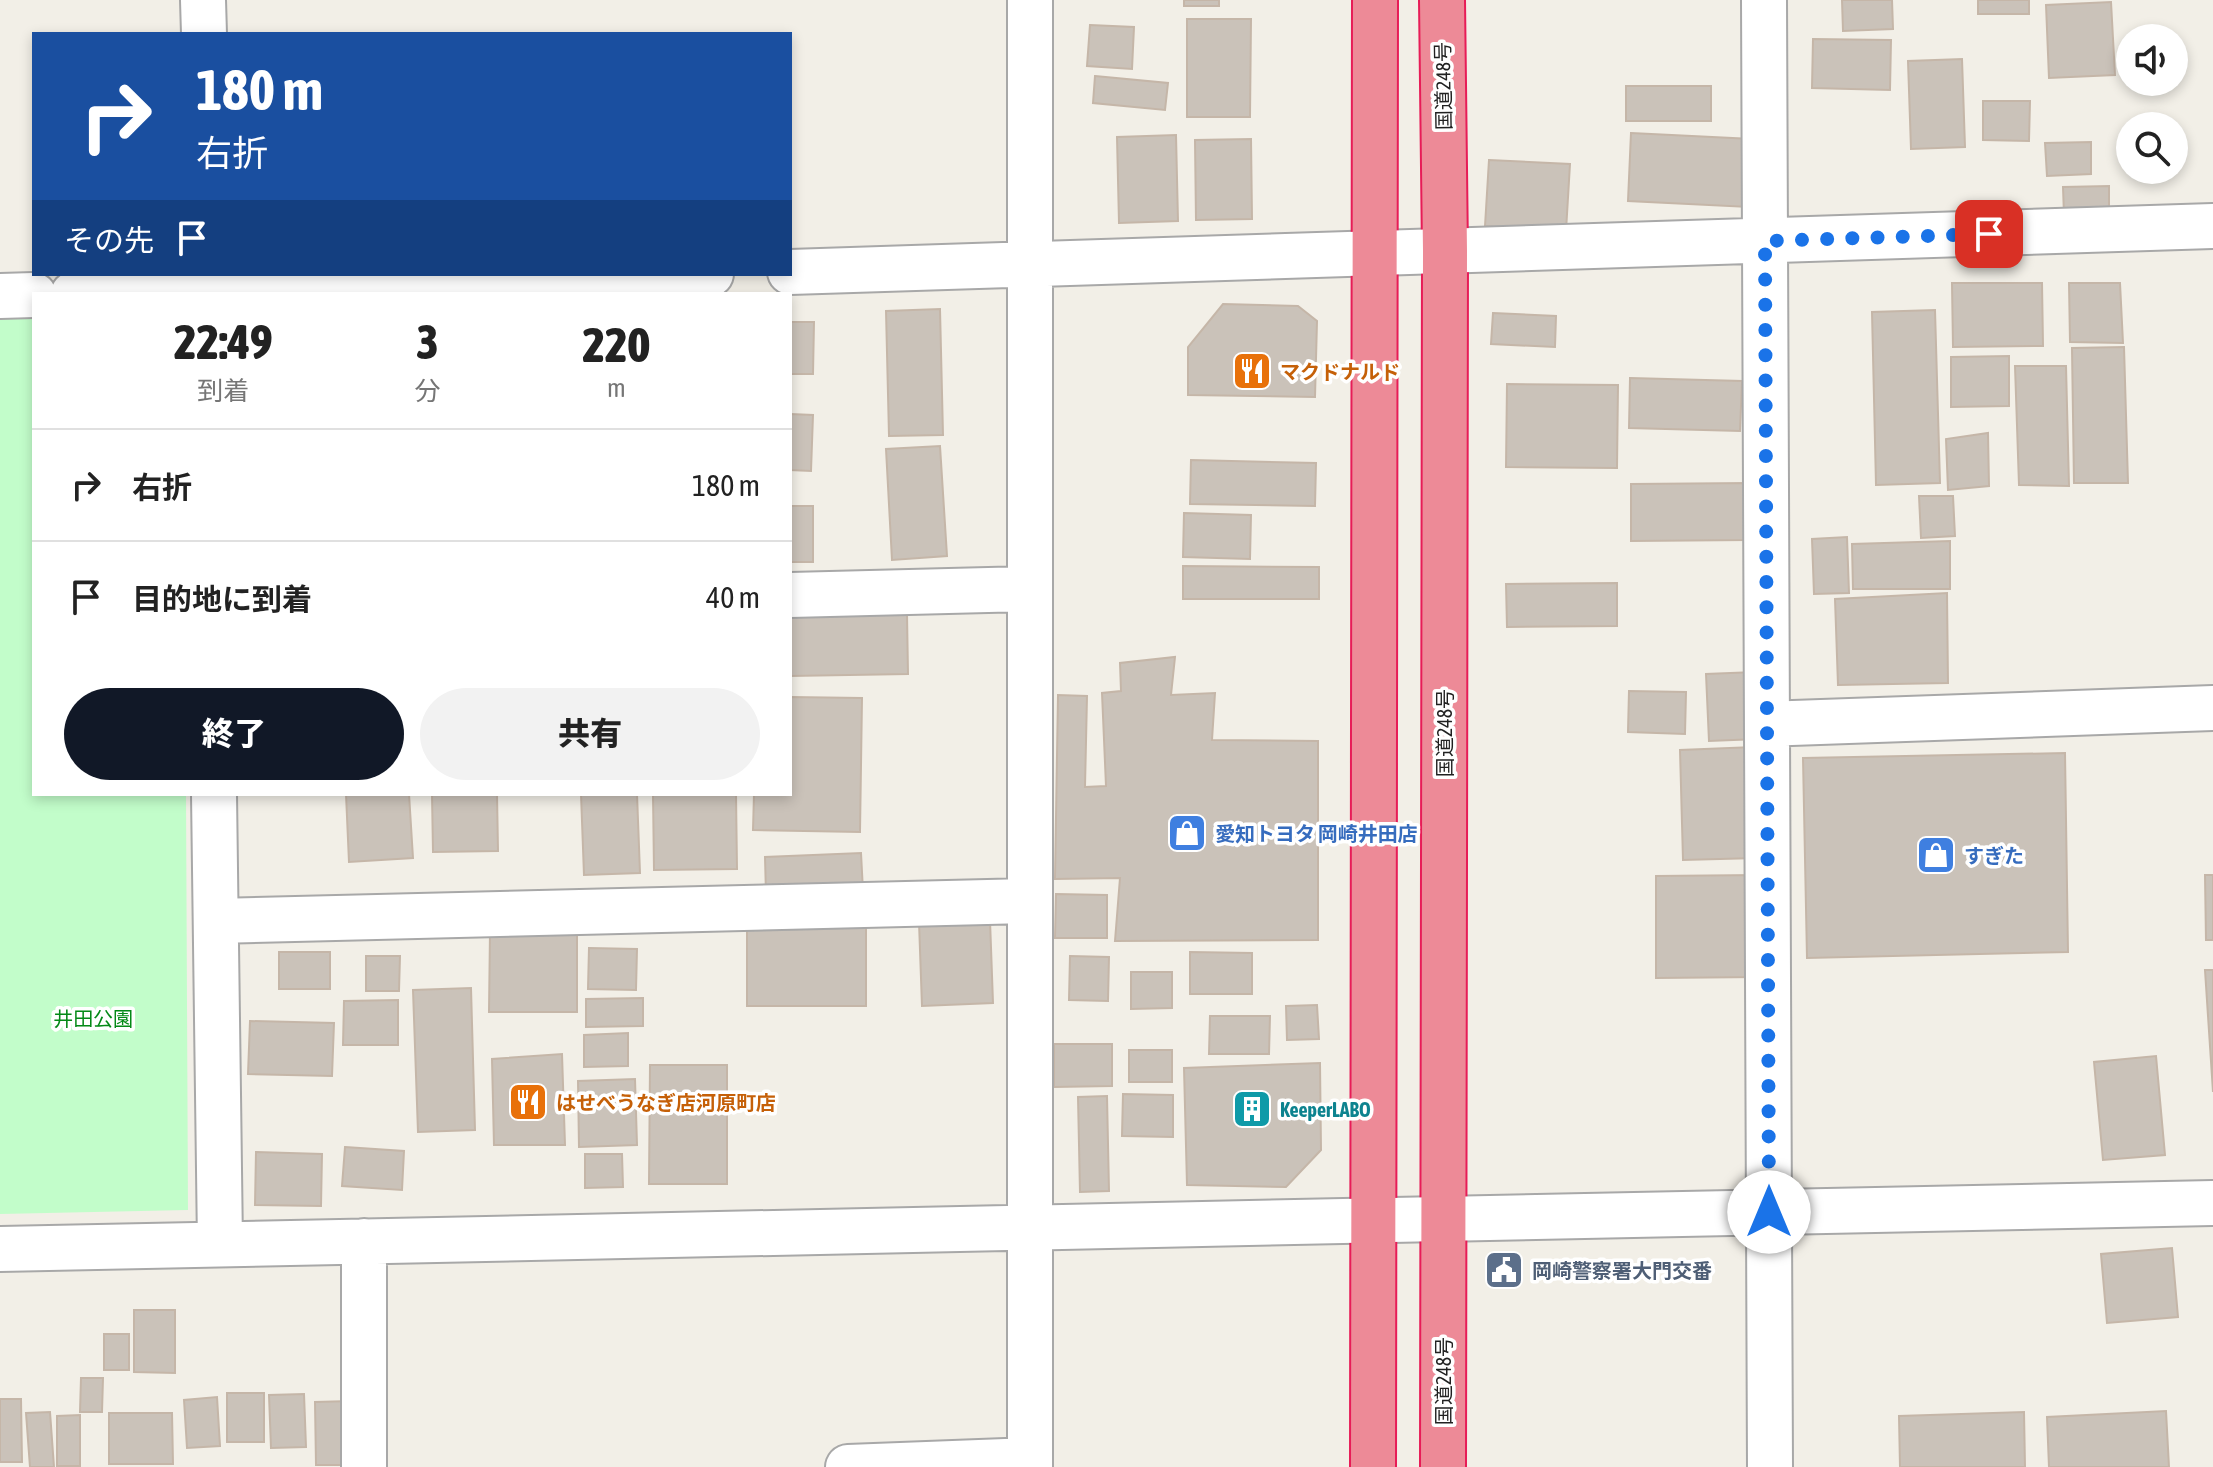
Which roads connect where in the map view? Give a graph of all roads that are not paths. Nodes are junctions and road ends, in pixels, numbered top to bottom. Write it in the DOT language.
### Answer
graph roads {
  1 [pos="203,0"];
  2 [pos="1030,0"];
  3 [pos="1375,0"];
  4 [pos="1442,0"];
  5 [pos="1764,0"];
  6 [pos="204,32"];
  7 [pos="2213,226"];
  8 [pos="1765,241"];
  9 [pos="1445,251"];
  10 [pos="1376,253"];
  11 [pos="1030,264"];
  12 [pos="792,272"];
  13 [pos="627,276"];
  14 [pos="207,286"];
  15 [pos="106,292"];
  16 [pos="32,295"];
  17 [pos="0,296"];
  18 [pos="1030,589"];
  19 [pos="792,595"];
  20 [pos="2213,708"];
  21 [pos="1767,724"];
  22 [pos="214,796"];
  23 [pos="1030,901"];
  24 [pos="216,921"];
  25 [pos="2213,1203"];
  26 [pos="1769,1212"];
  27 [pos="1442,1218"];
  28 [pos="1375,1220"];
  29 [pos="1030,1227"];
  30 [pos="364,1241"];
  31 [pos="220,1244"];
  32 [pos="0,1249"];
  33 [pos="1030,1464"];
  34 [pos="364,1467"];
  35 [pos="848,1467"];
  36 [pos="1373,1467"];
  37 [pos="1443,1467"];
  38 [pos="1770,1467"];
  1 -- 6 [label="street"];
  2 -- 11 [label="street"];
  3 -- 10 [label="highway"];
  4 -- 9 [label="highway, 国道248号"];
  5 -- 8 [label="street"];
  7 -- 8 [label="street"];
  8 -- 9 [label="street"];
  8 -- 21 [label="street"];
  9 -- 10 [label="street"];
  9 -- 27 [label="highway, 国道248号"];
  10 -- 11 [label="street"];
  10 -- 28 [label="highway"];
  11 -- 12 [label="street"];
  11 -- 18 [label="street"];
  13 -- 14 [label="street"];
  14 -- 15 [label="street"];
  16 -- 17 [label="street"];
  18 -- 19 [label="street"];
  18 -- 23 [label="street"];
  20 -- 21 [label="street"];
  21 -- 26 [label="street"];
  22 -- 24 [label="street"];
  23 -- 24 [label="street"];
  23 -- 29 [label="street"];
  24 -- 31 [label="street"];
  25 -- 26 [label="street"];
  26 -- 27 [label="street"];
  26 -- 38 [label="street"];
  27 -- 28 [label="street"];
  27 -- 37 [label="highway, 国道248号"];
  28 -- 29 [label="street"];
  28 -- 36 [label="highway"];
  29 -- 30 [label="street"];
  29 -- 33 [label="street"];
  30 -- 31 [label="street"];
  30 -- 34 [label="street"];
  31 -- 32 [label="street"];
  33 -- 35 [label="street"];
}
